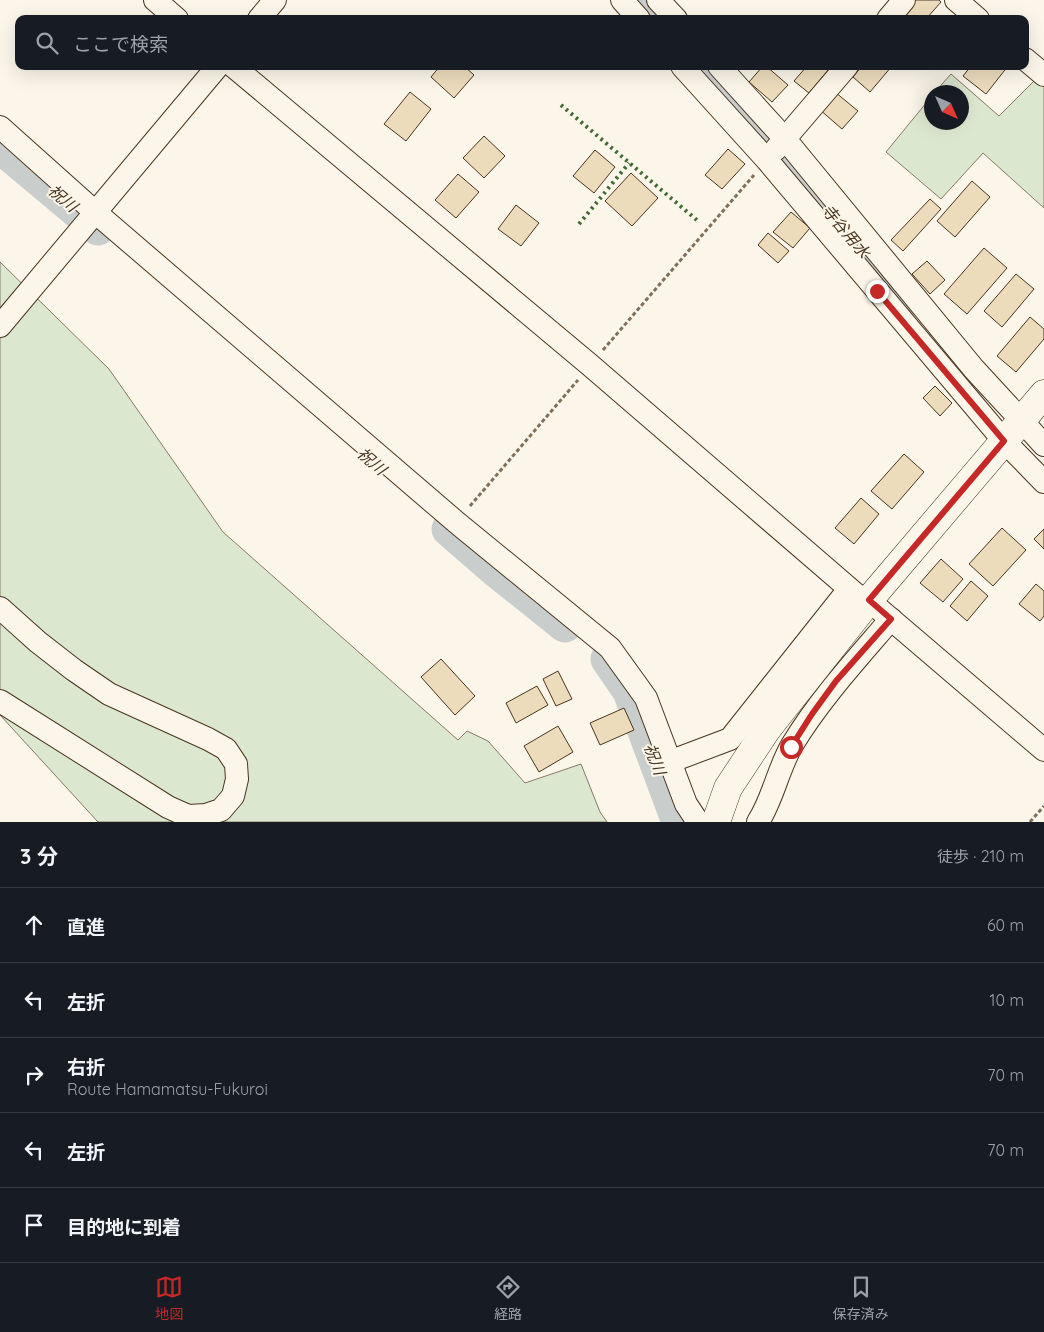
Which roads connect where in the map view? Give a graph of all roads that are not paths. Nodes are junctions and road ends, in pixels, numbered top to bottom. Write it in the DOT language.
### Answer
graph roads {
  1 [pos="155,0"];
  2 [pos="275,0"];
  3 [pos="622,0"];
  4 [pos="658,0"];
  5 [pos="904,0"];
  6 [pos="956,0"];
  7 [pos="172,15"];
  8 [pos="262,15"];
  9 [pos="635,15"];
  10 [pos="672,15"];
  11 [pos="891,15"];
  12 [pos="973,15"];
  13 [pos="1029,62"];
  14 [pos="215,70"];
  15 [pos="238,70"];
  16 [pos="686,70"];
  17 [pos="723,70"];
  18 [pos="844,70"];
  19 [pos="1044,74"];
  20 [pos="0,127"];
  21 [pos="784,140"];
  22 [pos="767,159"];
  23 [pos="95,212"];
  24 [pos="0,326"];
  25 [pos="1044,394"];
  26 [pos="1012,431"];
  27 [pos="1044,445"];
  28 [pos="1044,482"];
  29 [pos="862,598"];
  30 [pos="0,608"];
  31 [pos="891,619"];
  32 [pos="0,701"];
  33 [pos="1044,750"];
  34 [pos="669,762"];
  35 [pos="698,822"];
  36 [pos="716,822"];
  37 [pos="758,822"];
  1 -- 7 [label="street"];
  2 -- 8 [label="street"];
  3 -- 9 [label="street"];
  4 -- 10 [label="street"];
  5 -- 11 [label="street"];
  6 -- 12 [label="street"];
  13 -- 19 [label="street"];
  14 -- 23 [label="street"];
  15 -- 29 [label="street"];
  16 -- 22 [label="street"];
  17 -- 21 [label="street"];
  18 -- 21 [label="street"];
  20 -- 23 [label="street"];
  21 -- 22 [label="street"];
  21 -- 26 [label="street"];
  22 -- 26 [label="street"];
  23 -- 24 [label="street"];
  23 -- 34 [label="street"];
  25 -- 26 [label="main road"];
  26 -- 27 [label="street"];
  26 -- 28 [label="street"];
  26 -- 29 [label="main road"];
  29 -- 31 [label="street"];
  29 -- 34 [label="street"];
  29 -- 36 [label="main road"];
  30 -- 32 [label="street"];
  31 -- 33 [label="street"];
  31 -- 37 [label="street"];
  34 -- 35 [label="street"];
}
